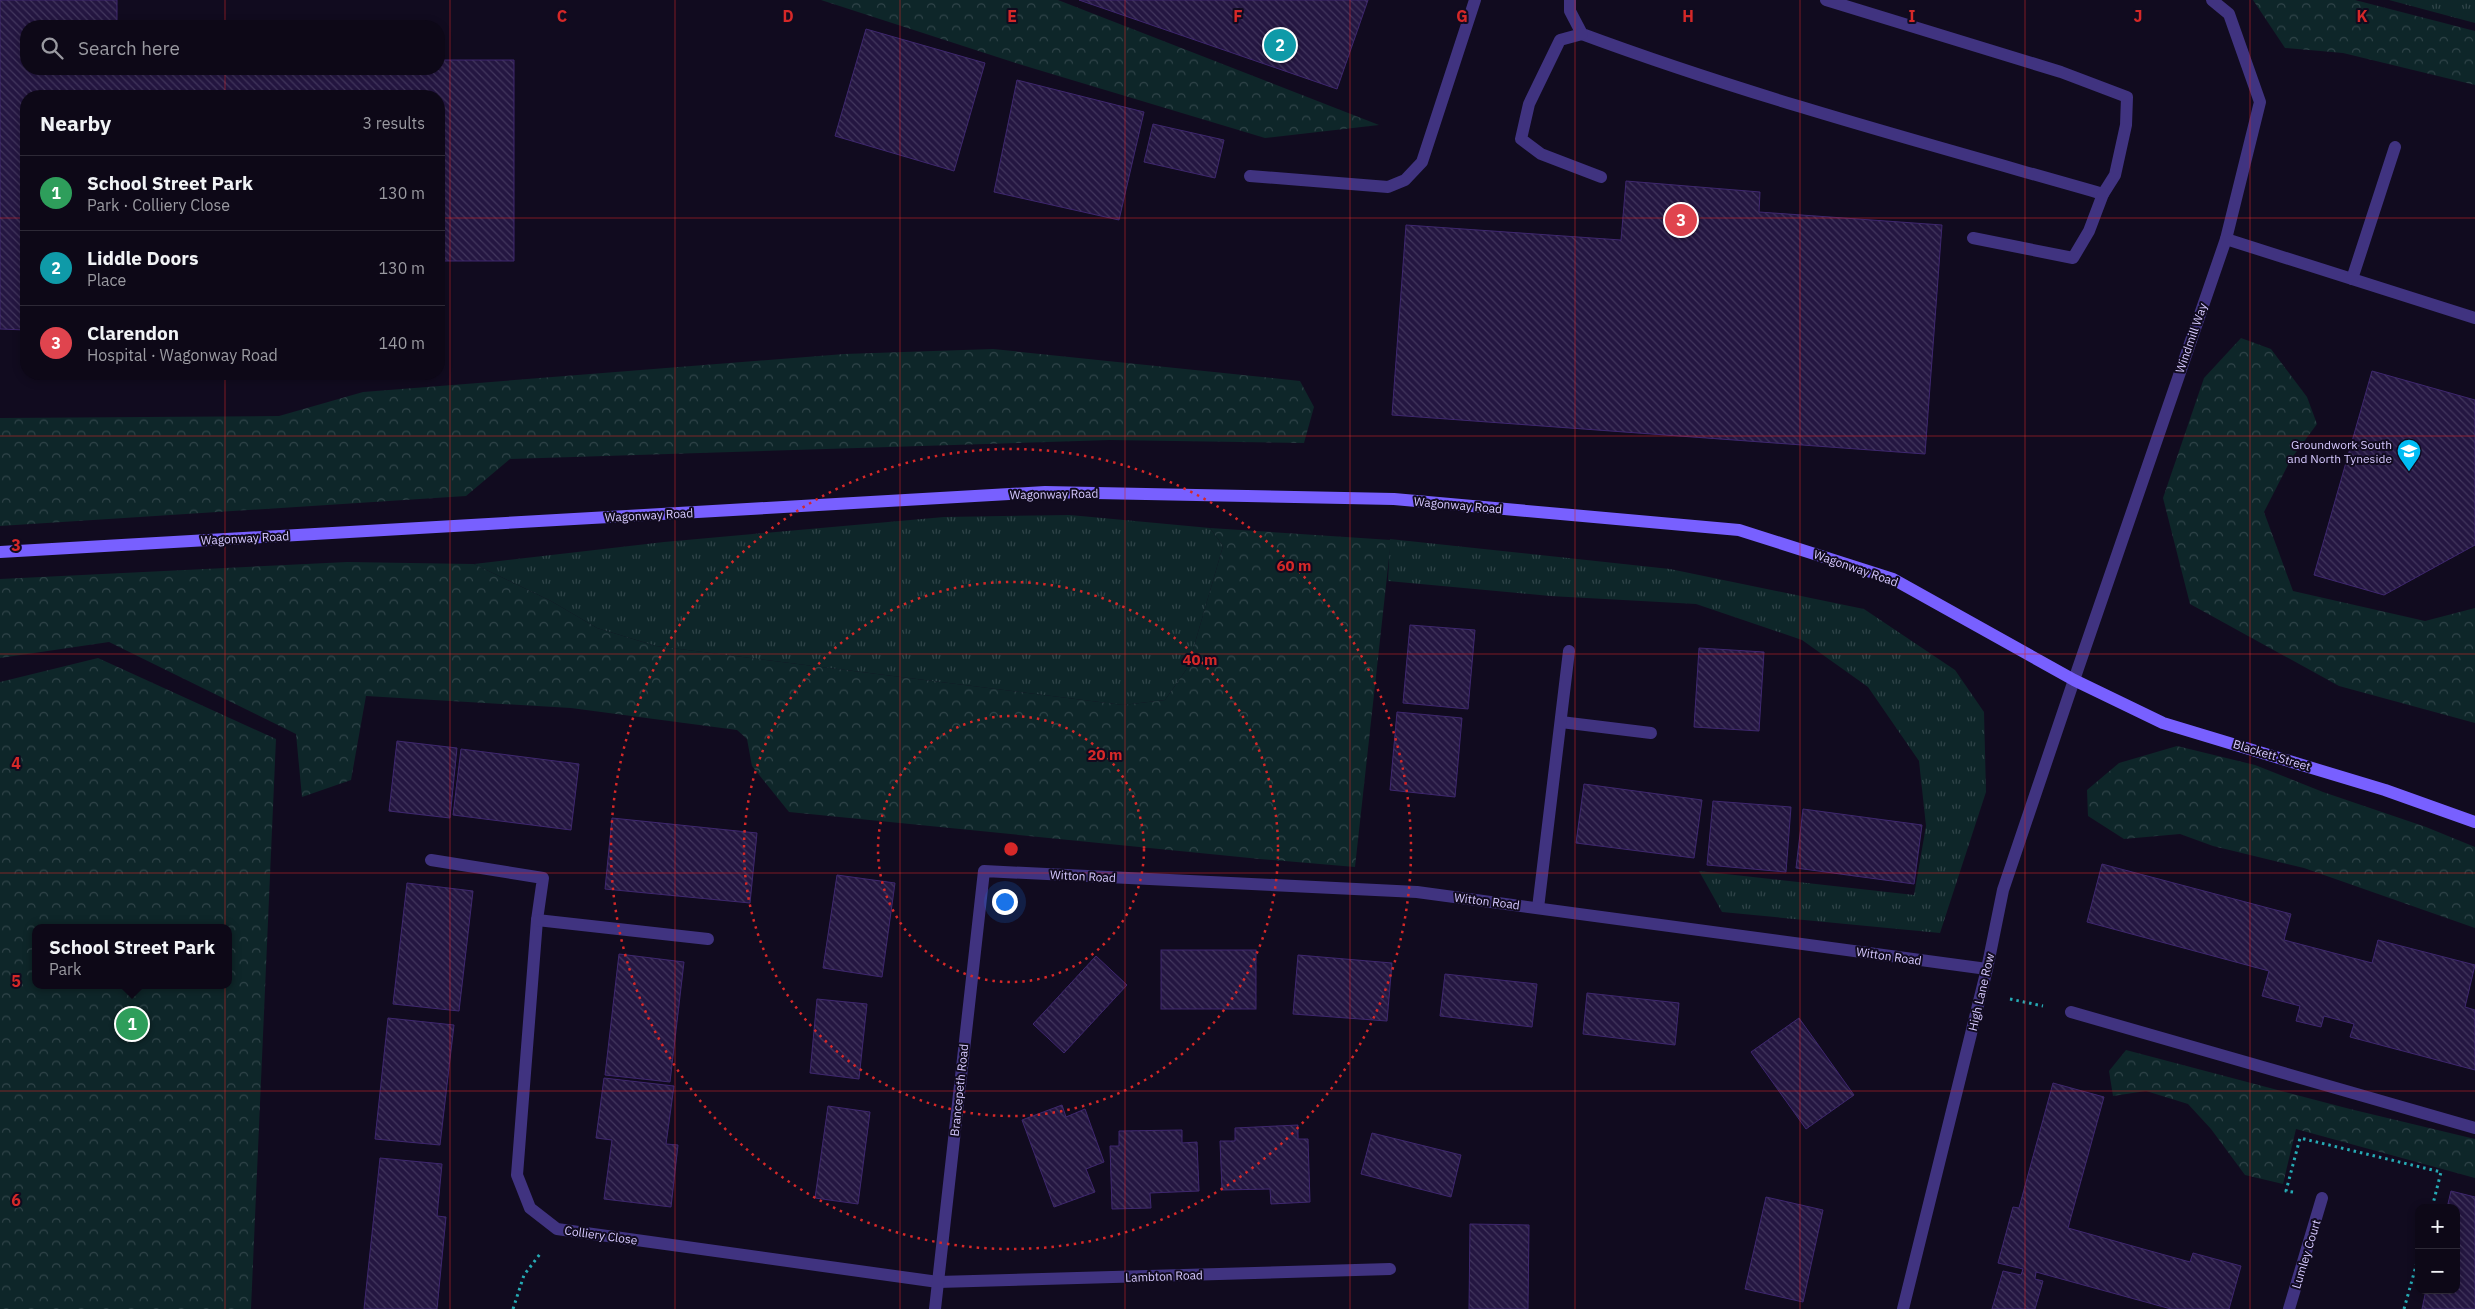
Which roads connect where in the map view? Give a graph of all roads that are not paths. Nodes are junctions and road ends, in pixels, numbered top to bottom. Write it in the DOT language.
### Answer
graph roads {
  1 [pos="1475,0"];
  2 [pos="1570,0"];
  3 [pos="1826,0"];
  4 [pos="2212,0"];
  5 [pos="1582,34"];
  6 [pos="2395,147"];
  7 [pos="1250,176"];
  8 [pos="1601,177"];
  9 [pos="2103,194"];
  10 [pos="1974,238"];
  11 [pos="2226,238"];
  12 [pos="2352,279"];
  13 [pos="2475,318"];
  14 [pos="0,552"];
  15 [pos="1569,651"];
  16 [pos="2074,680"];
  17 [pos="1560,722"];
  18 [pos="1651,733"];
  19 [pos="2475,822"];
  20 [pos="431,860"];
  21 [pos="984,871"];
  22 [pos="1538,908"];
  23 [pos="537,920"];
  24 [pos="708,939"];
  25 [pos="1987,969"];
  26 [pos="2070,1012"];
  27 [pos="2475,1128"];
  28 [pos="2322,1198"];
  29 [pos="1390,1270"];
  30 [pos="938,1282"];
  31 [pos="935,1309"];
  32 [pos="1903,1309"];
  33 [pos="2289,1309"];
  1 -- 7 [label="street"];
  2 -- 5 [label="street"];
  3 -- 9 [label="street"];
  4 -- 11 [label="street, Windmill Way"];
  5 -- 8 [label="street"];
  5 -- 9 [label="street"];
  6 -- 12 [label="street"];
  9 -- 10 [label="street"];
  11 -- 12 [label="street"];
  11 -- 16 [label="street, Windmill Way"];
  12 -- 13 [label="street"];
  14 -- 16 [label="main road, Wagonway Road"];
  15 -- 17 [label="street"];
  16 -- 19 [label="main road, Blackett Street"];
  16 -- 25 [label="street, High Lane Row"];
  17 -- 18 [label="street"];
  17 -- 22 [label="street"];
  20 -- 23 [label="street, Colliery Close"];
  21 -- 22 [label="street, Witton Road"];
  21 -- 30 [label="street, Brancepeth Road"];
  22 -- 25 [label="street, Witton Road"];
  23 -- 24 [label="street"];
  23 -- 30 [label="street, Colliery Close"];
  25 -- 32 [label="street, High Lane Row"];
  26 -- 27 [label="street"];
  28 -- 33 [label="street, Lumley Court"];
  29 -- 30 [label="street, Lambton Road"];
  30 -- 31 [label="street, Brancepeth Road"];
}
